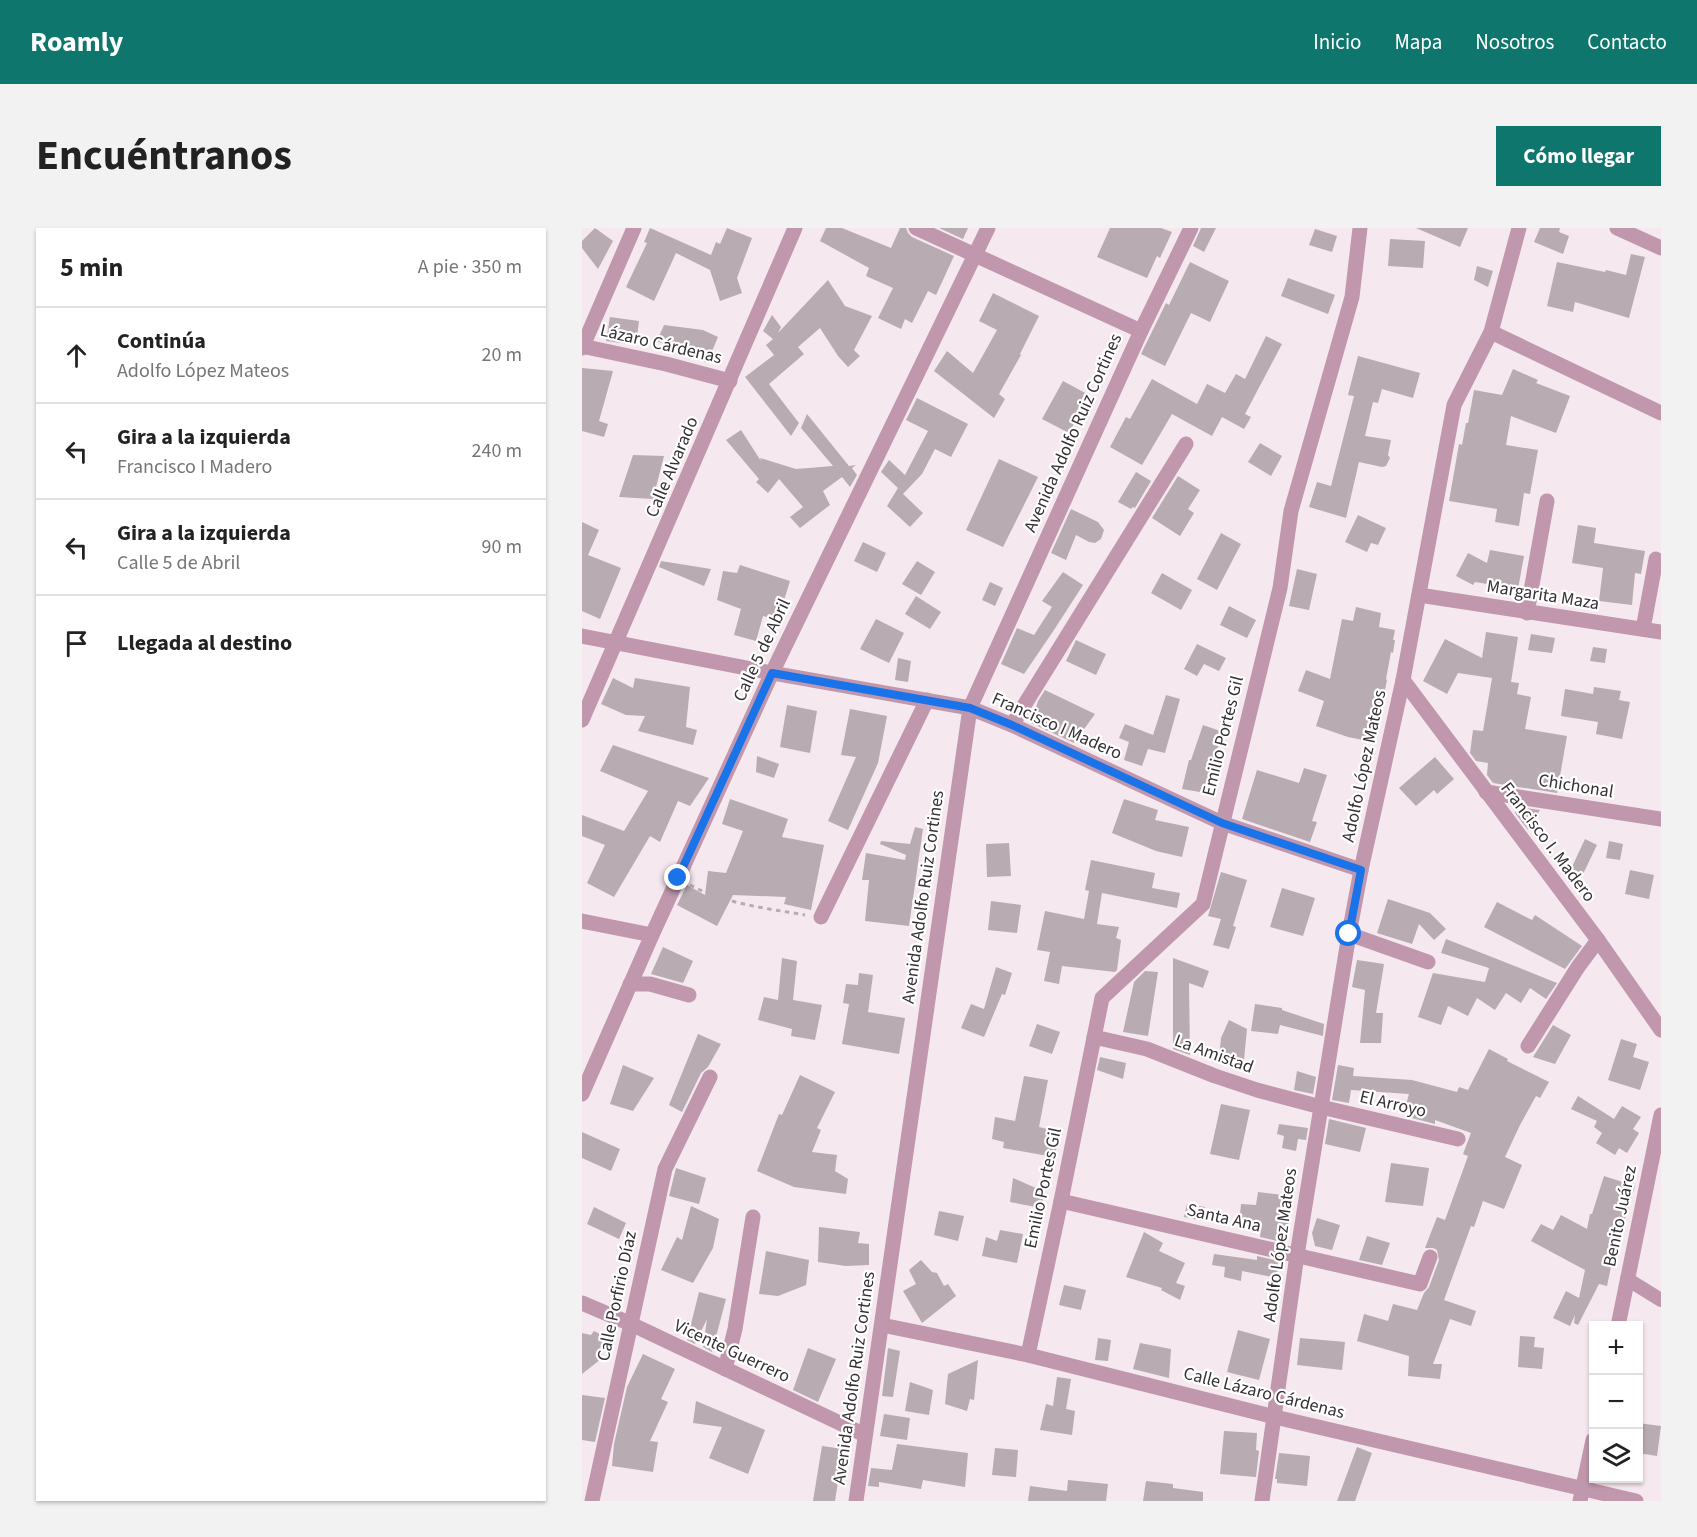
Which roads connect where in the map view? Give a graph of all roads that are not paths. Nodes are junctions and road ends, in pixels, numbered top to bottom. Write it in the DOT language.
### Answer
graph roads {
  1 [pos="634,228"];
  2 [pos="795,228"];
  3 [pos="916,228"];
  4 [pos="988,228"];
  5 [pos="1191,228"];
  6 [pos="1360,228"];
  7 [pos="1520,228"];
  8 [pos="1617,228"];
  9 [pos="1661,248"];
  10 [pos="975,255"];
  11 [pos="1141,331"];
  12 [pos="1491,332"];
  13 [pos="582,347"];
  14 [pos="730,381"];
  15 [pos="1661,413"];
  16 [pos="1186,444"];
  17 [pos="1547,501"];
  18 [pos="1656,559"];
  19 [pos="1419,595"];
  20 [pos="1527,613"];
  21 [pos="1643,629"];
  22 [pos="1661,632"];
  23 [pos="582,636"];
  24 [pos="617,642"];
  25 [pos="772,673"];
  26 [pos="1402,680"];
  27 [pos="927,700"];
  28 [pos="970,708"];
  29 [pos="582,720"];
  30 [pos="1012,725"];
  31 [pos="1486,792"];
  32 [pos="1661,819"];
  33 [pos="1222,823"];
  34 [pos="1361,870"];
  35 [pos="822,917"];
  36 [pos="582,921"];
  37 [pos="1349,934"];
  38 [pos="652,935"];
  39 [pos="1598,940"];
  40 [pos="1428,962"];
  41 [pos="630,984"];
  42 [pos="689,995"];
  43 [pos="1661,1030"];
  44 [pos="1094,1037"];
  45 [pos="1528,1046"];
  46 [pos="710,1077"];
  47 [pos="582,1094"];
  48 [pos="1321,1107"];
  49 [pos="1661,1115"];
  50 [pos="1458,1138"];
  51 [pos="1061,1201"];
  52 [pos="753,1217"];
  53 [pos="1297,1255"];
  54 [pos="1430,1257"];
  55 [pos="1627,1279"];
  56 [pos="1661,1300"];
  57 [pos="582,1303"];
  58 [pos="1619,1321"];
  59 [pos="632,1324"];
  60 [pos="882,1325"];
  61 [pos="1028,1355"];
  62 [pos="725,1369"];
  63 [pos="1275,1417"];
  64 [pos="865,1435"];
  65 [pos="1589,1460"];
  66 [pos="589,1492"];
  67 [pos="1582,1495"];
  68 [pos="861,1500"];
  69 [pos="1262,1501"];
  70 [pos="1636,1501"];
  1 -- 13 [label="street"];
  2 -- 14 [label="street, Calle Alvarado"];
  3 -- 10 [label="street, Avenida Adolfo Ruiz Cortines"];
  4 -- 10 [label="street, Calle 5 de Abril"];
  5 -- 11 [label="street, Avenida Adolfo Ruiz Cortines"];
  6 -- 33 [label="street, Emilio Portes Gil"];
  7 -- 12 [label="street, Adolfo López Mateos"];
  8 -- 9 [label="street"];
  10 -- 11 [label="street, Avenida Adolfo Ruiz Cortines"];
  10 -- 25 [label="street, Calle 5 de Abril"];
  11 -- 28 [label="street, Avenida Adolfo Ruiz Cortines"];
  12 -- 15 [label="street"];
  12 -- 19 [label="street, Adolfo López Mateos"];
  13 -- 14 [label="street, Lázaro Cárdenas"];
  14 -- 24 [label="street, Calle Alvarado"];
  16 -- 30 [label="street"];
  17 -- 20 [label="street"];
  18 -- 21 [label="street"];
  19 -- 20 [label="street, Margarita Maza"];
  19 -- 26 [label="street, Adolfo López Mateos"];
  20 -- 21 [label="street, Margarita Maza"];
  21 -- 22 [label="street, Margarita Maza"];
  23 -- 24 [label="street, Francisco I Madero"];
  24 -- 25 [label="street, Francisco I Madero"];
  24 -- 29 [label="street, Calle Alvarado"];
  25 -- 27 [label="street, Francisco I Madero"];
  25 -- 38 [label="street, Calle 5 de Abril"];
  26 -- 31 [label="street, Francisco I. Madero"];
  26 -- 34 [label="street, Adolfo López Mateos"];
  27 -- 28 [label="street, Francisco I Madero"];
  27 -- 35 [label="street"];
  28 -- 30 [label="street, Francisco I Madero"];
  28 -- 60 [label="street, Avenida Adolfo Ruiz Cortines"];
  30 -- 33 [label="street, Francisco I Madero"];
  31 -- 32 [label="street, Chichonal"];
  31 -- 39 [label="street, Francisco I. Madero"];
  33 -- 34 [label="street, Francisco I Madero"];
  33 -- 44 [label="street, Emilio Portes Gil"];
  34 -- 37 [label="street, Adolfo López Mateos"];
  36 -- 38 [label="street"];
  37 -- 40 [label="street"];
  37 -- 48 [label="street, Adolfo López Mateos"];
  38 -- 41 [label="street, Calle 5 de Abril"];
  39 -- 43 [label="street, Francisco I. Madero"];
  39 -- 45 [label="street"];
  41 -- 42 [label="street"];
  41 -- 47 [label="street, Calle 5 de Abril"];
  44 -- 48 [label="street, La Amistad"];
  44 -- 51 [label="street, Emilio Portes Gil"];
  46 -- 59 [label="street, Calle Porfirio Díaz"];
  48 -- 50 [label="street, El Arroyo"];
  48 -- 53 [label="street, Adolfo López Mateos"];
  49 -- 55 [label="street, Benito Juárez"];
  51 -- 53 [label="street, Santa Ana"];
  51 -- 61 [label="street, Emilio Portes Gil"];
  52 -- 62 [label="street"];
  53 -- 54 [label="street, Santa Ana"];
  53 -- 63 [label="street, Adolfo López Mateos"];
  55 -- 56 [label="street"];
  55 -- 58 [label="street, Benito Juárez"];
  57 -- 59 [label="street, Vicente Guerrero"];
  59 -- 62 [label="street, Vicente Guerrero"];
  59 -- 66 [label="street, Calle Porfirio Díaz"];
  60 -- 61 [label="street, Calle Lázaro Cárdenas"];
  60 -- 64 [label="street, Avenida Adolfo Ruiz Cortines"];
  61 -- 63 [label="street, Calle Lázaro Cárdenas"];
  62 -- 64 [label="street, Vicente Guerrero"];
  63 -- 67 [label="street, Calle Lázaro Cárdenas"];
  63 -- 69 [label="street, Adolfo López Mateos"];
  64 -- 68 [label="street, Avenida Adolfo Ruiz Cortines"];
  65 -- 67 [label="street"];
  67 -- 70 [label="street, Calle Lázaro Cárdenas"];
}
